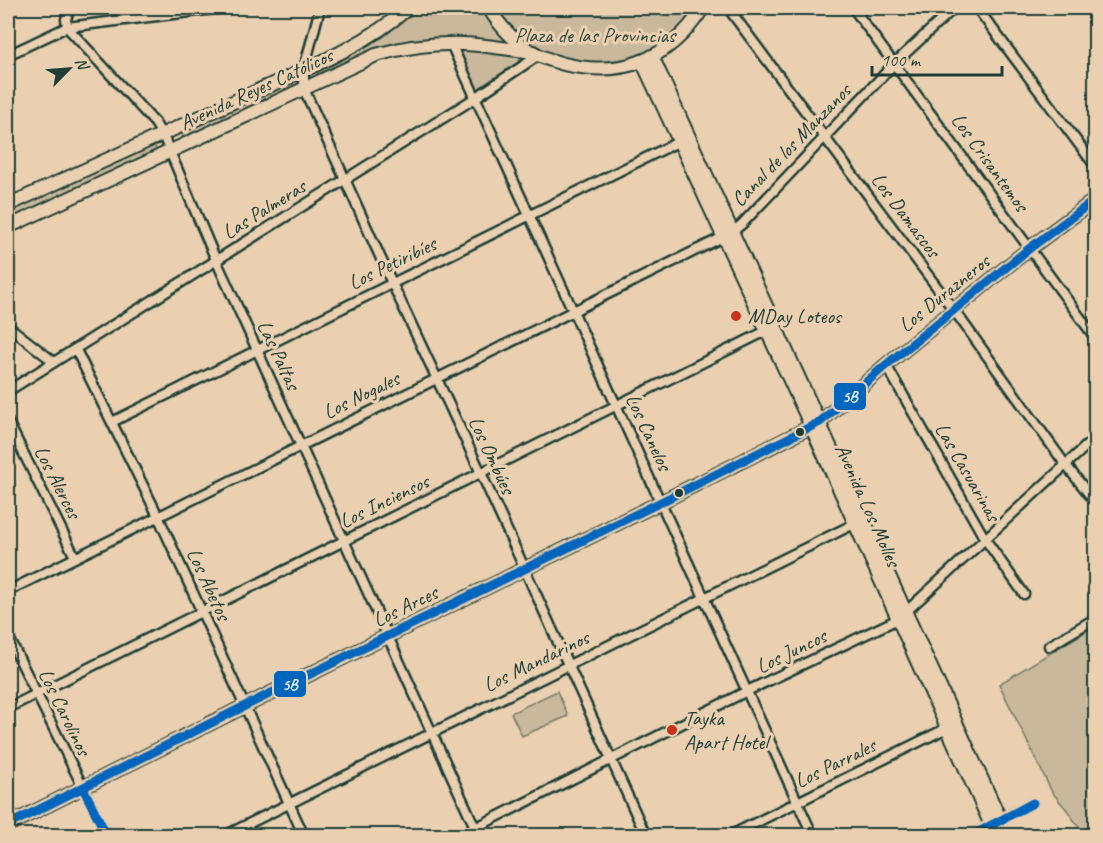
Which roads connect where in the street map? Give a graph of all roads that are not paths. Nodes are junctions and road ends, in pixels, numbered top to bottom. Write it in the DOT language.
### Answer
graph roads {
  1 [pos="70,8"];
  2 [pos="223,8"];
  3 [pos="320,8"];
  4 [pos="408,8"];
  5 [pos="489,8"];
  6 [pos="703,8"];
  7 [pos="728,8"];
  8 [pos="854,8"];
  9 [pos="954,8"];
  10 [pos="977,8"];
  11 [pos="1089,8"];
  12 [pos="197,9"];
  13 [pos="1095,17"];
  14 [pos="67,27"];
  15 [pos="451,44"];
  16 [pos="536,54"];
  17 [pos="8,55"];
  18 [pos="647,59"];
  19 [pos="895,63"];
  20 [pos="304,69"];
  21 [pos="304,89"];
  22 [pos="475,98"];
  23 [pos="162,134"];
  24 [pos="824,136"];
  25 [pos="684,139"];
  26 [pos="169,151"];
  27 [pos="1095,167"];
  28 [pos="345,179"];
  29 [pos="1095,199"];
  30 [pos="8,205"];
  31 [pos="529,217"];
  32 [pos="8,227"];
  33 [pos="727,235"];
  34 [pos="1030,248"];
  35 [pos="216,260"];
  36 [pos="392,283"];
  37 [pos="954,310"];
  38 [pos="573,311"];
  39 [pos="8,326"];
  40 [pos="771,328"];
  41 [pos="1095,339"];
  42 [pos="76,350"];
  43 [pos="257,350"];
  44 [pos="54,362"];
  45 [pos="886,365"];
  46 [pos="436,378"];
  47 [pos="8,391"];
  48 [pos="616,405"];
  49 [pos="8,422"];
  50 [pos="112,422"];
  51 [pos="815,424"];
  52 [pos="1095,437"];
  53 [pos="301,445"];
  54 [pos="1065,464"];
  55 [pos="481,474"];
  56 [pos="661,502"];
  57 [pos="1095,503"];
  58 [pos="158,516"];
  59 [pos="859,521"];
  60 [pos="985,538"];
  61 [pos="344,541"];
  62 [pos="75,557"];
  63 [pos="524,569"];
  64 [pos="8,591"];
  65 [pos="1024,594"];
  66 [pos="705,597"];
  67 [pos="202,612"];
  68 [pos="902,616"];
  69 [pos="1095,618"];
  70 [pos="8,636"];
  71 [pos="388,636"];
  72 [pos="1048,646"];
  73 [pos="568,665"];
  74 [pos="747,692"];
  75 [pos="36,694"];
  76 [pos="245,706"];
  77 [pos="8,708"];
  78 [pos="952,726"];
  79 [pos="432,733"];
  80 [pos="611,759"];
  81 [pos="83,788"];
  82 [pos="797,801"];
  83 [pos="289,802"];
  84 [pos="1034,803"];
  85 [pos="8,825"];
  86 [pos="996,827"];
  87 [pos="477,831"];
  88 [pos="107,836"];
  89 [pos="224,836"];
  90 [pos="304,836"];
  91 [pos="459,836"];
  92 [pos="646,836"];
  93 [pos="729,836"];
  94 [pos="813,836"];
  95 [pos="970,836"];
  1 -- 14 [label="street"];
  2 -- 12 [label="street"];
  3 -- 20 [label="street"];
  4 -- 20 [label="street, Avenida Reyes Católicos"];
  5 -- 16 [label="street"];
  6 -- 18 [label="street"];
  7 -- 24 [label="street, Los Damascos"];
  8 -- 19 [label="street, Los Crisantemos"];
  9 -- 19 [label="street, Canal de los Manzanos"];
  10 -- 27 [label="street"];
  11 -- 13 [label="street"];
  12 -- 14 [label="street"];
  14 -- 17 [label="street"];
  14 -- 23 [label="street, Las Paltas"];
  15 -- 16 [label="street, Avenida Reyes Católicos"];
  15 -- 21 [label="street, Avenida Reyes Católicos"];
  15 -- 22 [label="street, Los Canelos"];
  16 -- 18 [label="street"];
  16 -- 22 [label="street, Las Palmeras"];
  18 -- 25 [label="street, Avenida Los Molles"];
  19 -- 24 [label="street, Canal de los Manzanos"];
  19 -- 34 [label="street, Los Crisantemos"];
  20 -- 21 [label="street"];
  20 -- 23 [label="street, Avenida Reyes Católicos"];
  21 -- 26 [label="street, Avenida Reyes Católicos"];
  21 -- 28 [label="street, Los Ombúes"];
  22 -- 28 [label="street, Las Palmeras"];
  22 -- 31 [label="street, Los Canelos"];
  23 -- 26 [label="street, Las Paltas"];
  23 -- 30 [label="street, Avenida Reyes Católicos"];
  24 -- 33 [label="street, Canal de los Manzanos"];
  24 -- 37 [label="street, Los Damascos"];
  25 -- 31 [label="street, Los Petiribíes"];
  25 -- 33 [label="street, Avenida Los Molles"];
  26 -- 32 [label="street, Avenida Reyes Católicos"];
  26 -- 35 [label="street, Las Paltas"];
  28 -- 35 [label="street, Las Palmeras"];
  28 -- 36 [label="street, Los Ombúes"];
  29 -- 34 [label="street, Los Durazneros"];
  31 -- 36 [label="street, Los Petiribíes"];
  31 -- 38 [label="street, Los Canelos"];
  33 -- 38 [label="street, Los Nogales"];
  33 -- 40 [label="street, Avenida Los Molles"];
  34 -- 37 [label="street, Los Durazneros"];
  34 -- 41 [label="street, Los Crisantemos"];
  35 -- 42 [label="street, Las Palmeras"];
  35 -- 43 [label="street, Las Paltas"];
  36 -- 43 [label="street, Los Petiribíes"];
  36 -- 46 [label="street, Los Ombúes"];
  37 -- 45 [label="street, Los Durazneros"];
  37 -- 54 [label="street, Los Damascos"];
  38 -- 46 [label="street, Los Nogales"];
  38 -- 48 [label="street, Los Canelos"];
  39 -- 44 [label="street"];
  40 -- 48 [label="street, Los Inciensos"];
  40 -- 51 [label="street, Avenida Los Molles"];
  42 -- 44 [label="street, Las Palmeras"];
  42 -- 50 [label="street, Los Abetos"];
  43 -- 50 [label="street, Los Petiribíes"];
  43 -- 53 [label="street, Las Paltas"];
  44 -- 47 [label="street, Las Palmeras"];
  45 -- 51 [label="street, Los Durazneros"];
  45 -- 60 [label="street, Las Casuarinas"];
  46 -- 53 [label="street, Los Nogales"];
  46 -- 55 [label="street, Los Ombúes"];
  48 -- 55 [label="street, Los Inciensos"];
  48 -- 56 [label="street, Los Canelos"];
  49 -- 62 [label="street, Los Alerces"];
  50 -- 58 [label="street, Los Abetos"];
  51 -- 56 [label="street, Los Arces"];
  51 -- 59 [label="street, Avenida Los Molles"];
  52 -- 54 [label="street, Los Juncos"];
  53 -- 58 [label="street, Los Nogales"];
  53 -- 61 [label="street, Las Paltas"];
  54 -- 57 [label="street, Los Damascos"];
  54 -- 60 [label="street, Los Juncos"];
  55 -- 61 [label="street, Los Inciensos"];
  55 -- 63 [label="street, Los Ombúes"];
  56 -- 63 [label="street, Los Arces"];
  56 -- 66 [label="street, Los Canelos"];
  58 -- 62 [label="street, Los Nogales"];
  58 -- 67 [label="street, Los Abetos"];
  59 -- 66 [label="street, Los Mandarinos"];
  59 -- 68 [label="street, Avenida Los Molles"];
  60 -- 65 [label="street, Las Casuarinas"];
  60 -- 68 [label="street, Los Juncos"];
  61 -- 67 [label="street, Los Inciensos"];
  61 -- 71 [label="street, Las Paltas"];
  62 -- 64 [label="street, Los Nogales"];
  63 -- 71 [label="street, Los Arces"];
  63 -- 73 [label="street, Los Ombúes"];
  66 -- 73 [label="street, Los Mandarinos"];
  66 -- 74 [label="street, Los Canelos"];
  67 -- 75 [label="street, Los Inciensos"];
  67 -- 76 [label="street, Los Abetos"];
  68 -- 74 [label="street, Los Juncos"];
  68 -- 78 [label="street, Avenida Los Molles"];
  69 -- 72 [label="street"];
  70 -- 75 [label="street, Los Carolinos"];
  71 -- 76 [label="street, Los Arces"];
  71 -- 79 [label="street, Las Paltas"];
  73 -- 79 [label="street, Los Mandarinos"];
  73 -- 80 [label="street, Los Ombúes"];
  74 -- 80 [label="street, Los Juncos"];
  74 -- 82 [label="street, Los Canelos"];
  75 -- 77 [label="street, Los Inciensos"];
  75 -- 81 [label="street, Los Carolinos"];
  76 -- 81 [label="street, Los Arces"];
  76 -- 83 [label="street, Los Abetos"];
  78 -- 82 [label="street, Los Parrales"];
  78 -- 86 [label="street, Avenida Los Molles"];
  79 -- 83 [label="street, Los Mandarinos"];
  79 -- 87 [label="street, Las Paltas"];
  80 -- 87 [label="street, Los Juncos"];
  80 -- 92 [label="street, Los Ombúes"];
  81 -- 85 [label="street, Los Arces"];
  81 -- 88 [label="street, Los Carolinos"];
  82 -- 93 [label="street, Los Parrales"];
  82 -- 94 [label="street, Los Canelos"];
  83 -- 89 [label="street, Los Mandarinos"];
  83 -- 90 [label="street, Los Abetos"];
  84 -- 86 [label="street"];
  86 -- 95 [label="street"];
  87 -- 91 [label="street, Los Juncos"];
}
